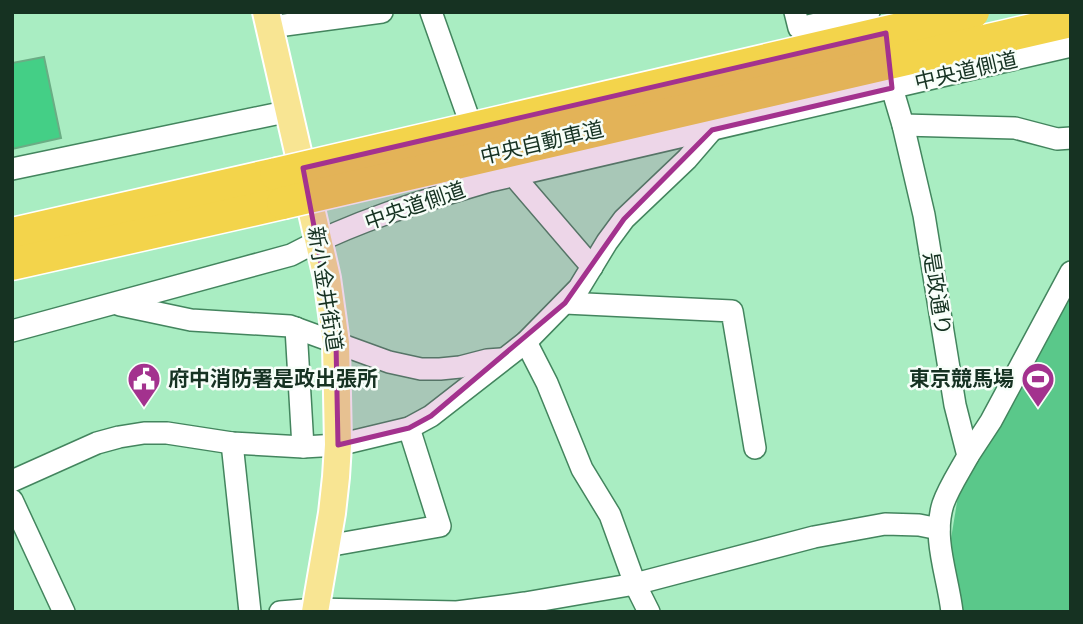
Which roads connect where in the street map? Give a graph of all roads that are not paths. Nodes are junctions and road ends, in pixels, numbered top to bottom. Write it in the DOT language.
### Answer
graph roads {
  1 [pos="382,12"];
  2 [pos="431,12"];
  3 [pos="795,12"];
  4 [pos="869,12"];
  5 [pos="884,12"];
  6 [pos="973,12"];
  7 [pos="268,20"];
  8 [pos="1071,21"];
  9 [pos="1071,46"];
  10 [pos="892,88"];
  11 [pos="290,111"];
  12 [pos="904,125"];
  13 [pos="712,130"];
  14 [pos="1071,138"];
  15 [pos="12,169"];
  16 [pos="513,175"];
  17 [pos="490,181"];
  18 [pos="208,188"];
  19 [pos="279,189"];
  20 [pos="227,216"];
  21 [pos="12,225"];
  22 [pos="12,234"];
  23 [pos="319,240"];
  24 [pos="12,264"];
  25 [pos="592,267"];
  26 [pos="1071,272"];
  27 [pos="12,276"];
  28 [pos="565,303"];
  29 [pos="115,304"];
  30 [pos="296,328"];
  31 [pos="12,331"];
  32 [pos="526,342"];
  33 [pos="336,343"];
  34 [pos="503,359"];
  35 [pos="409,428"];
  36 [pos="232,443"];
  37 [pos="338,445"];
  38 [pos="303,447"];
  39 [pos="755,447"];
  40 [pos="968,456"];
  41 [pos="12,481"];
  42 [pos="12,500"];
  43 [pos="939,529"];
  44 [pos="327,546"];
  45 [pos="635,584"];
  46 [pos="315,611"];
  47 [pos="64,612"];
  48 [pos="250,612"];
  49 [pos="280,612"];
  50 [pos="649,612"];
  51 [pos="952,612"];
  1 -- 7 [label="street"];
  2 -- 17 [label="street"];
  3 -- 4 [label="street"];
  5 -- 10 [label="street, 是政通り"];
  6 -- 19 [label="highway, 中央自動車道, bridge"];
  7 -- 11 [label="main road, 新小金井街道"];
  8 -- 19 [label="highway, 中央自動車道, bridge"];
  9 -- 10 [label="street, 中央道側道"];
  10 -- 12 [label="street, 是政通り"];
  10 -- 13 [label="street, 中央道側道"];
  11 -- 15 [label="street"];
  11 -- 23 [label="main road, 新小金井街道"];
  12 -- 14 [label="street"];
  12 -- 40 [label="street, 是政通り"];
  13 -- 16 [label="street, 中央道側道"];
  13 -- 25 [label="street"];
  16 -- 17 [label="street, 中央道側道"];
  16 -- 25 [label="street"];
  17 -- 23 [label="street, 中央道側道"];
  18 -- 19 [label="highway, 中央自動車道"];
  18 -- 21 [label="highway"];
  18 -- 22 [label="highway, 中央自動車道"];
  19 -- 20 [label="highway, 中央自動車道"];
  20 -- 24 [label="highway, 中央自動車道"];
  20 -- 27 [label="highway"];
  23 -- 29 [label="street, 中央道側道"];
  23 -- 33 [label="main road, 新小金井街道"];
  25 -- 28 [label="street"];
  26 -- 40 [label="street"];
  28 -- 32 [label="street"];
  28 -- 39 [label="street"];
  29 -- 30 [label="street"];
  29 -- 31 [label="street, 中央道側道"];
  30 -- 33 [label="street"];
  30 -- 38 [label="street"];
  32 -- 34 [label="street"];
  32 -- 45 [label="street"];
  33 -- 34 [label="street"];
  33 -- 37 [label="main road, 新小金井街道"];
  34 -- 35 [label="street"];
  35 -- 37 [label="street"];
  35 -- 44 [label="street"];
  36 -- 38 [label="street"];
  36 -- 41 [label="street"];
  36 -- 48 [label="street"];
  37 -- 38 [label="street"];
  37 -- 44 [label="main road, 新小金井街道"];
  40 -- 43 [label="street"];
  42 -- 47 [label="street"];
  43 -- 45 [label="street"];
  43 -- 51 [label="street"];
  44 -- 46 [label="main road, 新小金井街道"];
  45 -- 46 [label="street"];
  45 -- 50 [label="street"];
  46 -- 49 [label="street"];
}
